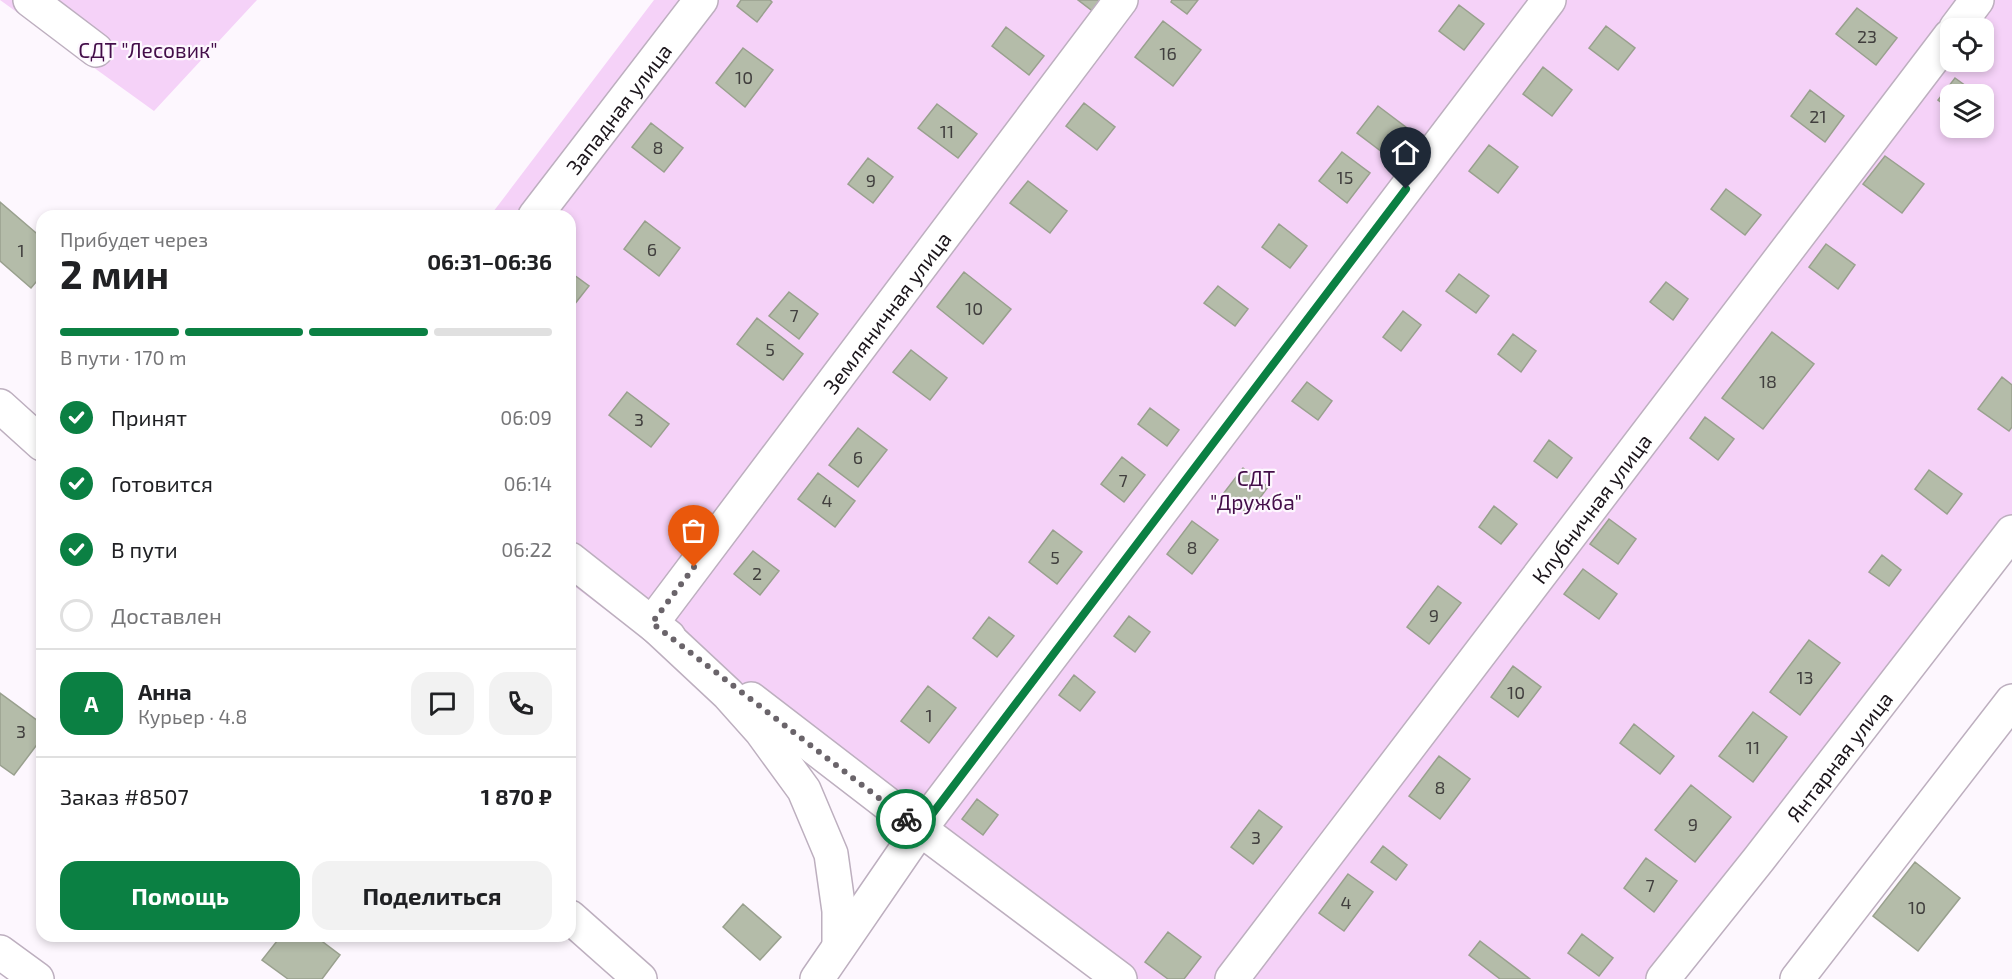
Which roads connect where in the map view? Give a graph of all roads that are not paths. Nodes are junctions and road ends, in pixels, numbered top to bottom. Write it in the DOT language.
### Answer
graph roads {
  1 [pos="30,0"];
  2 [pos="701,0"];
  3 [pos="1121,0"];
  4 [pos="1549,0"];
  5 [pos="1977,0"];
  6 [pos="1964,18"];
  7 [pos="1940,49"];
  8 [pos="96,50"];
  9 [pos="540,210"];
  10 [pos="0,406"];
  11 [pos="36,439"];
  12 [pos="2012,532"];
  13 [pos="576,564"];
  14 [pos="652,623"];
  15 [pos="2012,701"];
  16 [pos="920,830"];
  17 [pos="576,922"];
  18 [pos="839,946"];
  19 [pos="0,951"];
  20 [pos="37,979"];
  21 [pos="640,979"];
  22 [pos="817,979"];
  23 [pos="1120,979"];
  24 [pos="1232,979"];
  25 [pos="1663,979"];
  26 [pos="1797,979"];
  1 -- 8 [label="street"];
  2 -- 9 [label="street, Западная улица"];
  3 -- 14 [label="street, Земляничная улица"];
  4 -- 16 [label="street"];
  5 -- 6 [label="street"];
  7 -- 24 [label="street, Клубничная улица"];
  10 -- 11 [label="street"];
  12 -- 25 [label="street, Янтарная улица"];
  13 -- 14 [label="street"];
  14 -- 16 [label="street"];
  14 -- 18 [label="street"];
  15 -- 26 [label="street"];
  16 -- 18 [label="street"];
  16 -- 23 [label="street"];
  17 -- 21 [label="street"];
  18 -- 22 [label="street"];
  19 -- 20 [label="street"];
}
